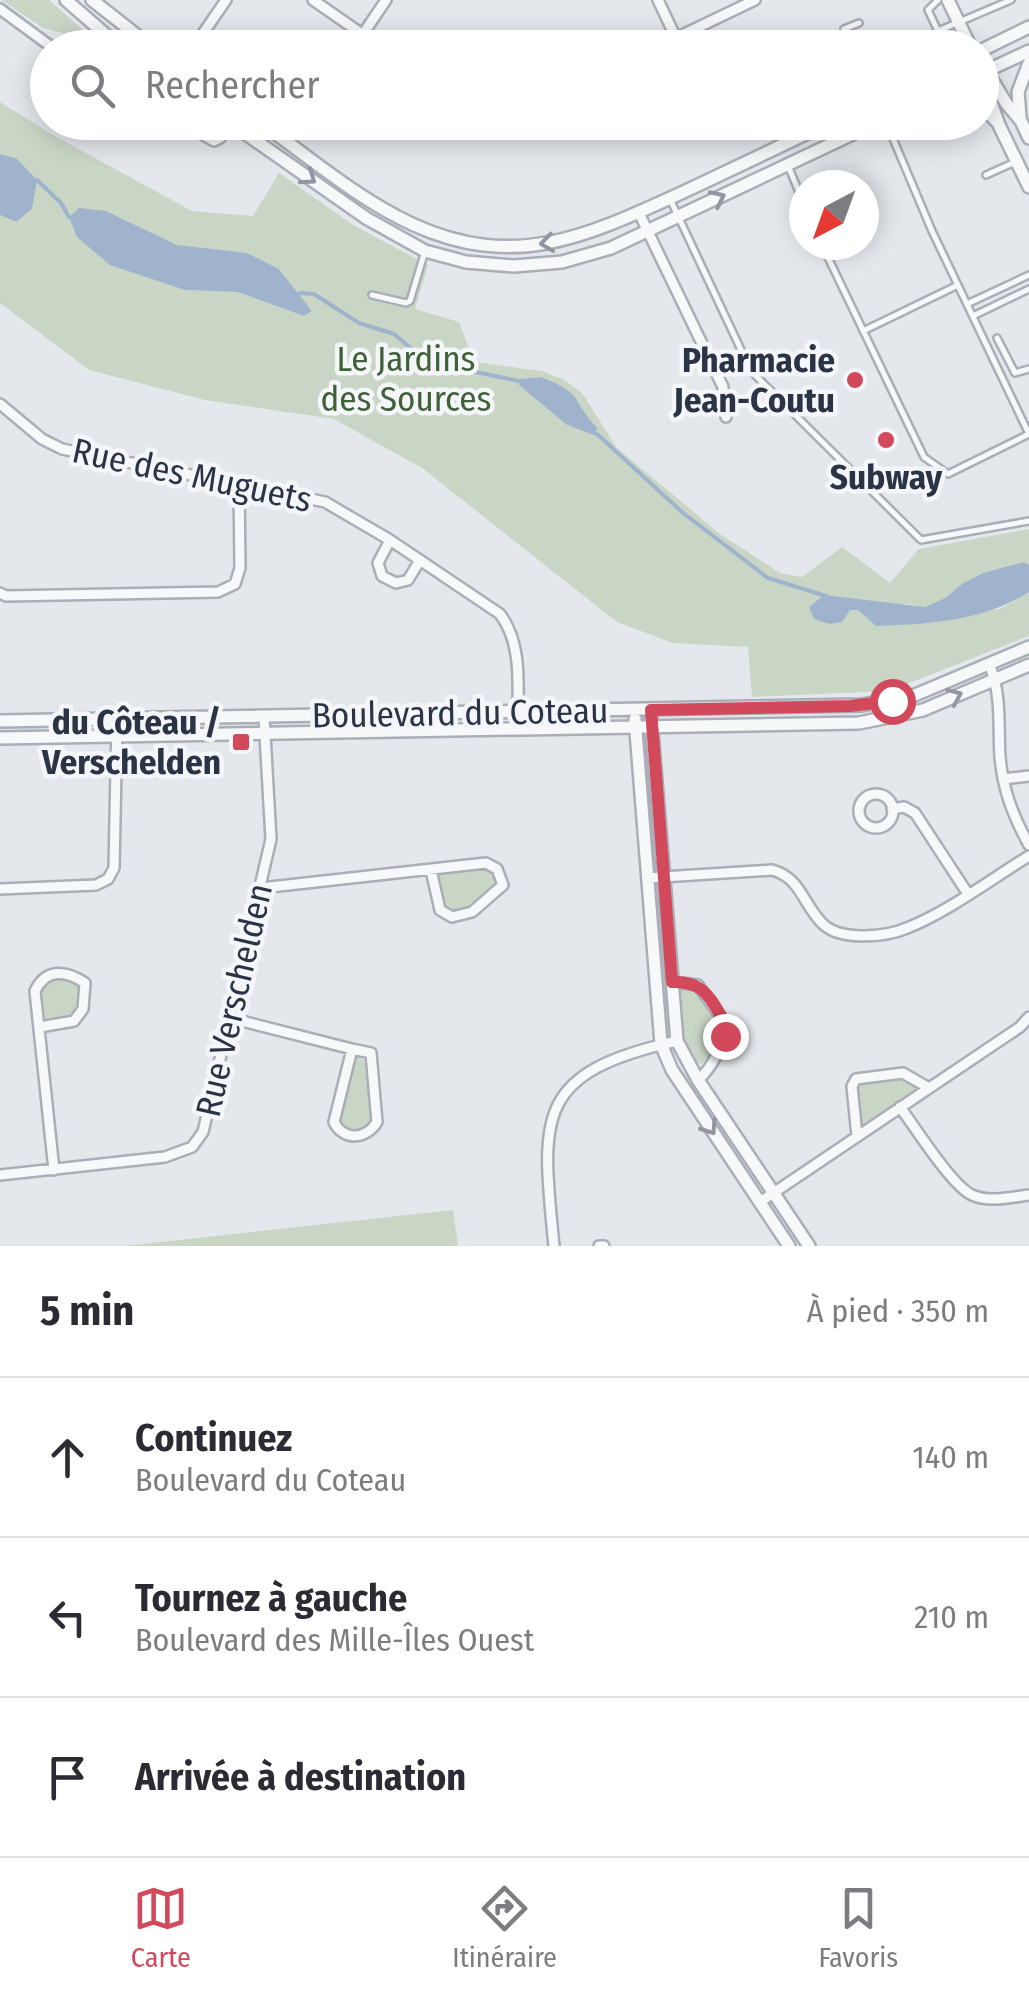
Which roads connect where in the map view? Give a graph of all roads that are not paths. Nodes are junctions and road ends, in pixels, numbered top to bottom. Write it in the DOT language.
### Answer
graph roads {
  1 [pos="66,0"];
  2 [pos="92,0"];
  3 [pos="226,0"];
  4 [pos="314,0"];
  5 [pos="386,0"];
  6 [pos="658,0"];
  7 [pos="755,0"];
  8 [pos="948,0"];
  9 [pos="1011,0"];
  10 [pos="933,1"];
  11 [pos="0,10"];
  12 [pos="959,22"];
  13 [pos="858,23"];
  14 [pos="1029,27"];
  15 [pos="100,30"];
  16 [pos="130,30"];
  17 [pos="205,30"];
  18 [pos="357,30"];
  19 [pos="366,30"];
  20 [pos="672,30"];
  21 [pos="693,30"];
  22 [pos="844,30"];
  23 [pos="938,30"];
  24 [pos="940,30"];
  25 [pos="963,30"];
  26 [pos="30,31"];
  27 [pos="999,42"];
  28 [pos="1029,51"];
  29 [pos="1029,63"];
  30 [pos="999,64"];
  31 [pos="999,93"];
  32 [pos="1021,121"];
  33 [pos="999,124"];
  34 [pos="1029,138"];
  35 [pos="254,140"];
  36 [pos="286,140"];
  37 [pos="793,140"];
  38 [pos="840,140"];
  39 [pos="894,140"];
  40 [pos="778,147"];
  41 [pos="1016,161"];
  42 [pos="788,165"];
  43 [pos="790,170"];
  44 [pos="986,175"];
  45 [pos="1029,187"];
  46 [pos="670,198"];
  47 [pos="639,213"];
  48 [pos="679,217"];
  49 [pos="648,232"];
  50 [pos="502,246"];
  51 [pos="425,251"];
  52 [pos="829,260"];
  53 [pos="503,266"];
  54 [pos="1029,275"];
  55 [pos="958,285"];
  56 [pos="1029,289"];
  57 [pos="372,295"];
  58 [pos="967,304"];
  59 [pos="973,316"];
  60 [pos="863,331"];
  61 [pos="997,338"];
  62 [pos="1029,369"];
  63 [pos="2,409"];
  64 [pos="726,417"];
  65 [pos="1029,434"];
  66 [pos="238,484"];
  67 [pos="1029,521"];
  68 [pos="390,540"];
  69 [pos="420,560"];
  70 [pos="0,593"];
  71 [pos="1029,647"];
  72 [pos="989,664"];
  73 [pos="1029,665"];
  74 [pos="996,679"];
  75 [pos="634,710"];
  76 [pos="651,710"];
  77 [pos="518,712"];
  78 [pos="264,716"];
  79 [pos="117,719"];
  80 [pos="0,721"];
  81 [pos="635,726"];
  82 [pos="652,726"];
  83 [pos="518,728"];
  84 [pos="264,733"];
  85 [pos="117,736"];
  86 [pos="0,738"];
  87 [pos="1029,776"];
  88 [pos="1003,779"];
  89 [pos="892,809"];
  90 [pos="1029,845"];
  91 [pos="1029,856"];
  92 [pos="431,870"];
  93 [pos="663,876"];
  94 [pos="647,878"];
  95 [pos="261,888"];
  96 [pos="0,889"];
  97 [pos="968,894"];
  98 [pos="672,982"];
  99 [pos="1029,1017"];
  100 [pos="230,1018"];
  101 [pos="40,1026"];
  102 [pos="1025,1028"];
  103 [pos="677,1041"];
  104 [pos="661,1044"];
  105 [pos="352,1048"];
  106 [pos="698,1080"];
  107 [pos="929,1088"];
  108 [pos="900,1107"];
  109 [pos="857,1136"];
  110 [pos="54,1170"];
  111 [pos="0,1175"];
  112 [pos="773,1192"];
  113 [pos="1029,1195"];
  114 [pos="760,1202"];
  115 [pos="554,1246"];
  116 [pos="790,1246"];
  117 [pos="809,1246"];
  1 -- 15 [label="street"];
  2 -- 16 [label="street"];
  3 -- 17 [label="street"];
  4 -- 18 [label="street"];
  5 -- 19 [label="street"];
  6 -- 20 [label="street"];
  7 -- 21 [label="street"];
  8 -- 12 [label="street"];
  9 -- 12 [label="lane"];
  10 -- 23 [label="lane"];
  11 -- 26 [label="street"];
  12 -- 24 [label="lane"];
  12 -- 25 [label="street"];
  13 -- 22 [label="lane"];
  14 -- 27 [label="street"];
  28 -- 30 [label="street"];
  29 -- 32 [label="street"];
  31 -- 32 [label="street"];
  32 -- 34 [label="street"];
  33 -- 41 [label="street"];
  35 -- 51 [label="street, one-way"];
  36 -- 50 [label="street"];
  37 -- 40 [label="street"];
  38 -- 42 [label="street"];
  39 -- 55 [label="lane"];
  40 -- 42 [label="street"];
  40 -- 46 [label="street"];
  41 -- 44 [label="lane"];
  41 -- 45 [label="street"];
  42 -- 43 [label="lane"];
  48 -- 42 [label="street, one-way"];
  46 -- 47 [label="street"];
  46 -- 48 [label="lane"];
  47 -- 49 [label="street"];
  47 -- 50 [label="street, one-way"];
  48 -- 49 [label="street"];
  48 -- 67 [label="lane"];
  49 -- 53 [label="street"];
  49 -- 64 [label="street"];
  50 -- 53 [label="street"];
  51 -- 53 [label="street"];
  51 -- 57 [label="lane"];
  52 -- 60 [label="lane"];
  54 -- 58 [label="lane"];
  55 -- 58 [label="lane"];
  55 -- 60 [label="lane"];
  56 -- 59 [label="lane"];
  58 -- 59 [label="lane"];
  59 -- 65 [label="lane"];
  60 -- 65 [label="lane"];
  61 -- 62 [label="lane"];
  63 -- 66 [label="street, Rue des Muguets"];
  66 -- 68 [label="street, Rue des Muguets"];
  66 -- 70 [label="street"];
  68 -- 69 [label="street, Rue des Muguets"];
  68 -- 69 [label="street"];
  69 -- 77 [label="street, Rue des Muguets"];
  71 -- 72 [label="street, Boulevard du Coteau"];
  72 -- 74 [label="street"];
  72 -- 76 [label="street, Boulevard du Coteau"];
  73 -- 74 [label="street, Boulevard du Coteau"];
  82 -- 74 [label="street, Boulevard du Coteau, one-way"];
  74 -- 88 [label="street"];
  75 -- 76 [label="street, Boulevard du Coteau"];
  75 -- 77 [label="street, Boulevard du Coteau"];
  75 -- 81 [label="street"];
  76 -- 82 [label="street"];
  77 -- 78 [label="street, Boulevard du Coteau"];
  77 -- 83 [label="street, Rue des Muguets"];
  78 -- 79 [label="street, Boulevard du Coteau"];
  78 -- 84 [label="street, Rue Verschelden"];
  79 -- 80 [label="street, Boulevard du Coteau"];
  79 -- 85 [label="street"];
  81 -- 82 [label="street, Boulevard du Coteau"];
  81 -- 83 [label="street, Boulevard du Coteau"];
  81 -- 94 [label="street"];
  82 -- 93 [label="street"];
  83 -- 84 [label="street, Boulevard du Coteau"];
  84 -- 85 [label="street, Boulevard du Coteau"];
  84 -- 95 [label="street, Rue Verschelden"];
  85 -- 86 [label="street, Boulevard du Coteau"];
  85 -- 96 [label="street"];
  87 -- 88 [label="street"];
  88 -- 90 [label="street"];
  89 -- 97 [label="street"];
  91 -- 97 [label="street"];
  92 -- 92 [label="street"];
  92 -- 95 [label="street"];
  93 -- 94 [label="street"];
  93 -- 97 [label="street"];
  93 -- 98 [label="street"];
  94 -- 104 [label="street"];
  95 -- 100 [label="street, Rue Verschelden"];
  98 -- 103 [label="street"];
  98 -- 106 [label="street"];
  99 -- 102 [label="street"];
  100 -- 105 [label="street"];
  100 -- 110 [label="street, Rue Verschelden"];
  101 -- 101 [label="street"];
  101 -- 110 [label="street"];
  102 -- 107 [label="street"];
  103 -- 104 [label="street"];
  103 -- 106 [label="street"];
  104 -- 114 [label="street, one-way"];
  104 -- 115 [label="street"];
  105 -- 105 [label="street"];
  106 -- 112 [label="street"];
  107 -- 108 [label="street"];
  107 -- 109 [label="street"];
  108 -- 109 [label="street"];
  108 -- 113 [label="street"];
  109 -- 112 [label="street"];
  110 -- 111 [label="street, Rue Verschelden"];
  112 -- 114 [label="street"];
  112 -- 117 [label="street"];
  114 -- 116 [label="street"];
}
